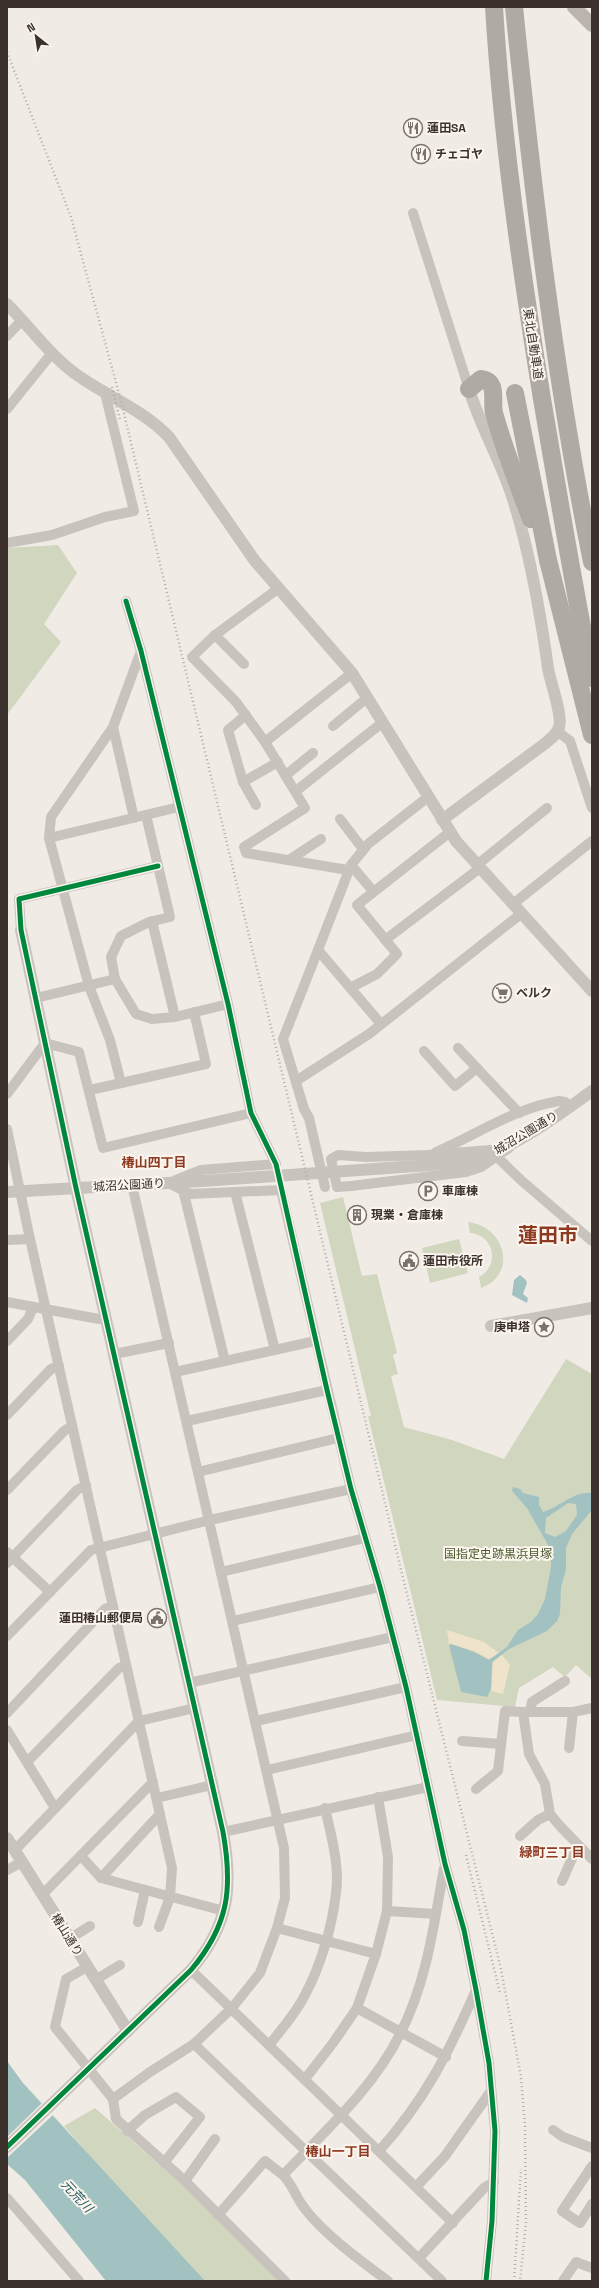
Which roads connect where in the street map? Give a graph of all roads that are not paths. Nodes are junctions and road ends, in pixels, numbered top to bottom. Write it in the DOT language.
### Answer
graph roads {
  1 [pos="494,7"];
  2 [pos="514,7"];
  3 [pos="574,7"];
  4 [pos="592,25"];
  5 [pos="413,213"];
  6 [pos="8,307"];
  7 [pos="22,320"];
  8 [pos="7,336"];
  9 [pos="52,353"];
  10 [pos="469,389"];
  11 [pos="105,393"];
  12 [pos="515,393"];
  13 [pos="7,409"];
  14 [pos="7,543"];
  15 [pos="548,560"];
  16 [pos="592,562"];
  17 [pos="279,588"];
  18 [pos="126,601"];
  19 [pos="215,635"];
  20 [pos="142,651"];
  21 [pos="244,664"];
  22 [pos="352,673"];
  23 [pos="592,678"];
  24 [pos="368,697"];
  25 [pos="246,715"];
  26 [pos="383,722"];
  27 [pos="333,726"];
  28 [pos="113,727"];
  29 [pos="558,731"];
  30 [pos="592,735"];
  31 [pos="266,742"];
  32 [pos="313,753"];
  33 [pos="278,762"];
  34 [pos="286,775"];
  35 [pos="243,782"];
  36 [pos="296,792"];
  37 [pos="428,797"];
  38 [pos="256,805"];
  39 [pos="179,808"];
  40 [pos="547,808"];
  41 [pos="592,808"];
  42 [pos="146,815"];
  43 [pos="134,818"];
  44 [pos="340,819"];
  45 [pos="442,820"];
  46 [pos="450,832"];
  47 [pos="49,838"];
  48 [pos="321,839"];
  49 [pos="592,841"];
  50 [pos="363,849"];
  51 [pos="289,860"];
  52 [pos="158,866"];
  53 [pos="478,866"];
  54 [pos="350,868"];
  55 [pos="62,888"];
  56 [pos="373,891"];
  57 [pos="513,904"];
  58 [pos="522,913"];
  59 [pos="152,921"];
  60 [pos="20,930"];
  61 [pos="385,940"];
  62 [pos="318,950"];
  63 [pos="115,979"];
  64 [pos="89,986"];
  65 [pos="350,988"];
  66 [pos="592,991"];
  67 [pos="36,998"];
  68 [pos="228,1004"];
  69 [pos="194,1012"];
  70 [pos="175,1017"];
  71 [pos="381,1024"];
  72 [pos="45,1043"];
  73 [pos="458,1048"];
  74 [pos="424,1051"];
  75 [pos="477,1068"];
  76 [pos="296,1081"];
  77 [pos="121,1083"];
  78 [pos="90,1090"];
  79 [pos="592,1091"];
  80 [pos="7,1094"];
  81 [pos="570,1106"];
  82 [pos="251,1113"];
  83 [pos="519,1113"];
  84 [pos="7,1129"];
  85 [pos="501,1153"];
  86 [pos="428,1155"];
  87 [pos="169,1183"];
  88 [pos="132,1185"];
  89 [pos="325,1187"];
  90 [pos="76,1188"];
  91 [pos="184,1190"];
  92 [pos="20,1191"];
  93 [pos="7,1192"];
  94 [pos="236,1192"];
  95 [pos="30,1239"];
  96 [pos="7,1240"];
  97 [pos="592,1241"];
  98 [pos="7,1302"];
  99 [pos="33,1308"];
  100 [pos="592,1308"];
  101 [pos="46,1310"];
  102 [pos="106,1317"];
  103 [pos="491,1326"];
  104 [pos="7,1341"];
  105 [pos="315,1341"];
  106 [pos="168,1342"];
  107 [pos="275,1350"];
  108 [pos="114,1354"];
  109 [pos="225,1361"];
  110 [pos="59,1366"];
  111 [pos="175,1372"];
  112 [pos="326,1390"];
  113 [pos="7,1415"];
  114 [pos="187,1421"];
  115 [pos="72,1426"];
  116 [pos="338,1438"];
  117 [pos="198,1472"];
  118 [pos="86,1485"];
  119 [pos="351,1488"];
  120 [pos="7,1490"];
  121 [pos="210,1520"];
  122 [pos="155,1534"];
  123 [pos="365,1538"];
  124 [pos="100,1546"];
  125 [pos="9,1557"];
  126 [pos="221,1572"];
  127 [pos="380,1587"];
  128 [pos="50,1592"];
  129 [pos="113,1606"];
  130 [pos="233,1621"];
  131 [pos="7,1636"];
  132 [pos="393,1637"];
  133 [pos="126,1665"];
  134 [pos="244,1670"];
  135 [pos="566,1681"];
  136 [pos="189,1682"];
  137 [pos="406,1687"];
  138 [pos="194,1708"];
  139 [pos="592,1708"];
  140 [pos="526,1711"];
  141 [pos="573,1712"];
  142 [pos="7,1713"];
  143 [pos="139,1721"];
  144 [pos="256,1721"];
  145 [pos="7,1730"];
  146 [pos="417,1735"];
  147 [pos="462,1741"];
  148 [pos="501,1744"];
  149 [pos="569,1748"];
  150 [pos="27,1762"];
  151 [pos="267,1770"];
  152 [pos="153,1782"];
  153 [pos="212,1785"];
  154 [pos="428,1787"];
  155 [pos="476,1789"];
  156 [pos="378,1797"];
  157 [pos="157,1798"];
  158 [pos="55,1808"];
  159 [pos="325,1808"];
  160 [pos="160,1814"];
  161 [pos="550,1814"];
  162 [pos="278,1819"];
  163 [pos="223,1832"];
  164 [pos="520,1836"];
  165 [pos="7,1838"];
  166 [pos="578,1845"];
  167 [pos="15,1850"];
  168 [pos="81,1856"];
  169 [pos="592,1859"];
  170 [pos="22,1862"];
  171 [pos="445,1864"];
  172 [pos="7,1870"];
  173 [pos="101,1878"];
  174 [pos="562,1881"];
  175 [pos="145,1890"];
  176 [pos="42,1895"];
  177 [pos="170,1897"];
  178 [pos="387,1911"];
  179 [pos="224,1912"];
  180 [pos="436,1914"];
  181 [pos="138,1922"];
  182 [pos="90,1926"];
  183 [pos="159,1927"];
  184 [pos="277,1928"];
  185 [pos="69,1939"];
  186 [pos="326,1941"];
  187 [pos="376,1954"];
  188 [pos="120,1965"];
  189 [pos="87,1967"];
  190 [pos="191,1970"];
  191 [pos="95,1980"];
  192 [pos="476,1990"];
  193 [pos="232,2008"];
  194 [pos="357,2008"];
  195 [pos="128,2031"];
  196 [pos="401,2033"];
  197 [pos="194,2044"];
  198 [pos="269,2045"];
  199 [pos="446,2057"];
  200 [pos="89,2068"];
  201 [pos="304,2079"];
  202 [pos="491,2091"];
  203 [pos="113,2099"];
  204 [pos="341,2114"];
  205 [pos="553,2130"];
  206 [pos="127,2131"];
  207 [pos="215,2139"];
  208 [pos="7,2147"];
  209 [pos="592,2148"];
  210 [pos="379,2151"];
  211 [pos="306,2152"];
  212 [pos="164,2163"];
  213 [pos="592,2166"];
  214 [pos="283,2175"];
  215 [pos="185,2180"];
  216 [pos="494,2182"];
  217 [pos="416,2187"];
  218 [pos="7,2198"];
  219 [pos="592,2204"];
  220 [pos="218,2215"];
  221 [pos="453,2222"];
  222 [pos="419,2258"];
  223 [pos="592,2268"];
  224 [pos="75,2280"];
  225 [pos="285,2281"];
  226 [pos="388,2281"];
  227 [pos="442,2281"];
  228 [pos="486,2281"];
  229 [pos="563,2281"];
  1 -- 23 [label="highway, 東北自動車道"];
  2 -- 16 [label="highway, 東北自動車道"];
  3 -- 4 [label="main road"];
  5 -- 10 [label="street"];
  6 -- 7 [label="street"];
  7 -- 8 [label="street"];
  7 -- 9 [label="street"];
  9 -- 11 [label="street"];
  9 -- 13 [label="street"];
  10 -- 15 [label="highway"];
  10 -- 29 [label="street"];
  11 -- 14 [label="street"];
  11 -- 17 [label="street"];
  12 -- 15 [label="highway"];
  15 -- 30 [label="highway"];
  17 -- 19 [label="street"];
  17 -- 22 [label="street"];
  18 -- 20 [label="street"];
  19 -- 21 [label="street"];
  19 -- 25 [label="street"];
  20 -- 28 [label="street"];
  20 -- 39 [label="street"];
  22 -- 24 [label="street"];
  22 -- 31 [label="street"];
  24 -- 26 [label="street"];
  24 -- 27 [label="street"];
  25 -- 31 [label="street"];
  25 -- 35 [label="street"];
  26 -- 36 [label="street"];
  26 -- 37 [label="street"];
  28 -- 43 [label="street"];
  28 -- 47 [label="street"];
  29 -- 41 [label="street"];
  29 -- 45 [label="street"];
  31 -- 33 [label="street"];
  32 -- 34 [label="street"];
  33 -- 34 [label="street"];
  33 -- 35 [label="street"];
  34 -- 36 [label="street"];
  35 -- 38 [label="street"];
  36 -- 51 [label="street"];
  37 -- 45 [label="street"];
  37 -- 50 [label="street"];
  39 -- 42 [label="street"];
  39 -- 68 [label="street"];
  40 -- 53 [label="street"];
  42 -- 43 [label="street"];
  42 -- 52 [label="street"];
  43 -- 47 [label="street"];
  44 -- 50 [label="street"];
  45 -- 46 [label="street"];
  46 -- 53 [label="street"];
  46 -- 56 [label="street"];
  47 -- 55 [label="street"];
  48 -- 51 [label="street"];
  49 -- 57 [label="street"];
  50 -- 54 [label="street"];
  51 -- 54 [label="street"];
  52 -- 55 [label="street"];
  52 -- 59 [label="street"];
  53 -- 57 [label="street"];
  53 -- 61 [label="street"];
  54 -- 56 [label="street"];
  54 -- 62 [label="street"];
  55 -- 60 [label="street"];
  55 -- 64 [label="street"];
  56 -- 61 [label="street"];
  57 -- 58 [label="street"];
  58 -- 66 [label="street"];
  58 -- 71 [label="street"];
  59 -- 63 [label="street"];
  59 -- 70 [label="street"];
  60 -- 67 [label="street"];
  61 -- 65 [label="street"];
  62 -- 65 [label="street"];
  62 -- 76 [label="street"];
  63 -- 64 [label="street"];
  63 -- 70 [label="street"];
  64 -- 67 [label="street"];
  64 -- 77 [label="street"];
  65 -- 71 [label="street"];
  67 -- 72 [label="street"];
  68 -- 69 [label="street"];
  68 -- 82 [label="street"];
  69 -- 70 [label="street"];
  69 -- 77 [label="street"];
  71 -- 76 [label="street"];
  72 -- 78 [label="street"];
  72 -- 80 [label="street"];
  72 -- 90 [label="street"];
  73 -- 75 [label="street"];
  74 -- 75 [label="street"];
  75 -- 83 [label="street"];
  76 -- 89 [label="street"];
  77 -- 78 [label="street"];
  78 -- 82 [label="street"];
  79 -- 81 [label="street, 城沼公園通り"];
  81 -- 83 [label="street"];
  81 -- 85 [label="street, 城沼公園通り"];
  82 -- 87 [label="street"];
  83 -- 86 [label="street"];
  84 -- 92 [label="street"];
  85 -- 86 [label="street"];
  85 -- 86 [label="street"];
  85 -- 87 [label="street, 城沼公園通り"];
  85 -- 97 [label="street"];
  87 -- 88 [label="street, 城沼公園通り"];
  87 -- 91 [label="street"];
  88 -- 90 [label="street, 城沼公園通り"];
  88 -- 106 [label="street"];
  90 -- 92 [label="street, 城沼公園通り"];
  90 -- 102 [label="street"];
  91 -- 94 [label="street"];
  91 -- 109 [label="street"];
  92 -- 93 [label="street, 城沼公園通り"];
  92 -- 95 [label="street"];
  94 -- 105 [label="street"];
  94 -- 107 [label="street"];
  95 -- 96 [label="street"];
  95 -- 101 [label="street"];
  98 -- 99 [label="street"];
  99 -- 101 [label="street"];
  99 -- 104 [label="street"];
  100 -- 103 [label="street"];
  101 -- 102 [label="street"];
  101 -- 110 [label="street"];
  102 -- 108 [label="street"];
  105 -- 107 [label="street"];
  105 -- 112 [label="street"];
  106 -- 108 [label="street"];
  106 -- 111 [label="street"];
  107 -- 109 [label="street"];
  108 -- 122 [label="street"];
  109 -- 111 [label="street"];
  110 -- 113 [label="street"];
  110 -- 115 [label="street"];
  111 -- 114 [label="street"];
  112 -- 114 [label="street"];
  112 -- 116 [label="street"];
  114 -- 117 [label="street"];
  115 -- 118 [label="street"];
  115 -- 120 [label="street"];
  116 -- 117 [label="street"];
  116 -- 119 [label="street"];
  117 -- 121 [label="street"];
  118 -- 124 [label="street"];
  118 -- 125 [label="street"];
  119 -- 121 [label="street"];
  119 -- 123 [label="street"];
  121 -- 122 [label="street"];
  121 -- 126 [label="street"];
  122 -- 124 [label="street"];
  122 -- 136 [label="street"];
  123 -- 126 [label="street"];
  123 -- 127 [label="street"];
  124 -- 128 [label="street"];
  124 -- 129 [label="street"];
  125 -- 128 [label="street"];
  126 -- 130 [label="street"];
  127 -- 130 [label="street"];
  127 -- 132 [label="street"];
  128 -- 131 [label="street"];
  129 -- 133 [label="street"];
  129 -- 142 [label="street"];
  130 -- 134 [label="street"];
  132 -- 134 [label="street"];
  132 -- 137 [label="street"];
  133 -- 143 [label="street"];
  133 -- 150 [label="street"];
  134 -- 136 [label="street"];
  134 -- 144 [label="street"];
  135 -- 140 [label="street"];
  136 -- 138 [label="street"];
  137 -- 144 [label="street"];
  137 -- 146 [label="street"];
  138 -- 143 [label="street"];
  138 -- 153 [label="street"];
  139 -- 141 [label="street"];
  140 -- 141 [label="street"];
  140 -- 148 [label="street"];
  140 -- 161 [label="street"];
  141 -- 149 [label="street"];
  143 -- 152 [label="street"];
  143 -- 158 [label="street"];
  144 -- 151 [label="street"];
  145 -- 150 [label="street"];
  146 -- 151 [label="street"];
  146 -- 154 [label="street"];
  147 -- 148 [label="street"];
  148 -- 155 [label="street"];
  150 -- 158 [label="street"];
  151 -- 162 [label="street"];
  152 -- 157 [label="street"];
  152 -- 168 [label="street"];
  153 -- 157 [label="street"];
  153 -- 163 [label="street"];
  154 -- 156 [label="street"];
  154 -- 171 [label="street"];
  156 -- 159 [label="street"];
  156 -- 178 [label="street"];
  157 -- 160 [label="street"];
  158 -- 167 [label="street"];
  159 -- 162 [label="street"];
  159 -- 186 [label="street"];
  160 -- 173 [label="street"];
  160 -- 177 [label="street"];
  161 -- 164 [label="street"];
  161 -- 166 [label="street"];
  162 -- 163 [label="street"];
  162 -- 184 [label="street"];
  163 -- 179 [label="street"];
  165 -- 167 [label="street, 椿山通り"];
  166 -- 169 [label="street"];
  166 -- 174 [label="street"];
  167 -- 170 [label="street, 椿山通り"];
  168 -- 173 [label="street"];
  168 -- 176 [label="street"];
  170 -- 172 [label="street"];
  170 -- 176 [label="street, 椿山通り"];
  171 -- 180 [label="street"];
  171 -- 192 [label="street"];
  173 -- 175 [label="street"];
  175 -- 177 [label="street"];
  175 -- 181 [label="street"];
  176 -- 185 [label="street, 椿山通り"];
  177 -- 179 [label="street"];
  177 -- 183 [label="street"];
  178 -- 180 [label="street"];
  178 -- 187 [label="street"];
  179 -- 190 [label="street"];
  180 -- 196 [label="street"];
  182 -- 185 [label="street"];
  184 -- 186 [label="street"];
  184 -- 193 [label="street"];
  185 -- 189 [label="street, 椿山通り"];
  186 -- 187 [label="street"];
  186 -- 198 [label="street"];
  187 -- 194 [label="street"];
  188 -- 191 [label="street"];
  189 -- 191 [label="street, 椿山通り"];
  189 -- 200 [label="street"];
  190 -- 193 [label="street"];
  190 -- 195 [label="street"];
  191 -- 195 [label="street, 椿山通り"];
  192 -- 199 [label="street"];
  192 -- 202 [label="street"];
  193 -- 197 [label="street"];
  193 -- 198 [label="street"];
  194 -- 196 [label="street"];
  194 -- 201 [label="street"];
  195 -- 200 [label="street"];
  196 -- 199 [label="street"];
  196 -- 204 [label="street"];
  197 -- 203 [label="street"];
  197 -- 211 [label="street"];
  198 -- 201 [label="street"];
  199 -- 210 [label="street"];
  200 -- 203 [label="street"];
  200 -- 208 [label="street"];
  201 -- 204 [label="street"];
  202 -- 216 [label="street"];
  202 -- 217 [label="street"];
  203 -- 206 [label="street"];
  204 -- 210 [label="street"];
  204 -- 211 [label="street"];
  205 -- 209 [label="street"];
  206 -- 212 [label="street"];
  206 -- 212 [label="street"];
  207 -- 215 [label="street"];
  210 -- 217 [label="street"];
  211 -- 214 [label="street"];
  211 -- 222 [label="street"];
  212 -- 215 [label="street"];
  213 -- 219 [label="street"];
  214 -- 220 [label="street"];
  214 -- 226 [label="street"];
  215 -- 220 [label="street"];
  216 -- 221 [label="street"];
  216 -- 228 [label="street"];
  217 -- 221 [label="street"];
  218 -- 224 [label="street"];
  220 -- 225 [label="street"];
  221 -- 222 [label="street"];
  222 -- 227 [label="street"];
  223 -- 229 [label="street"];
}
